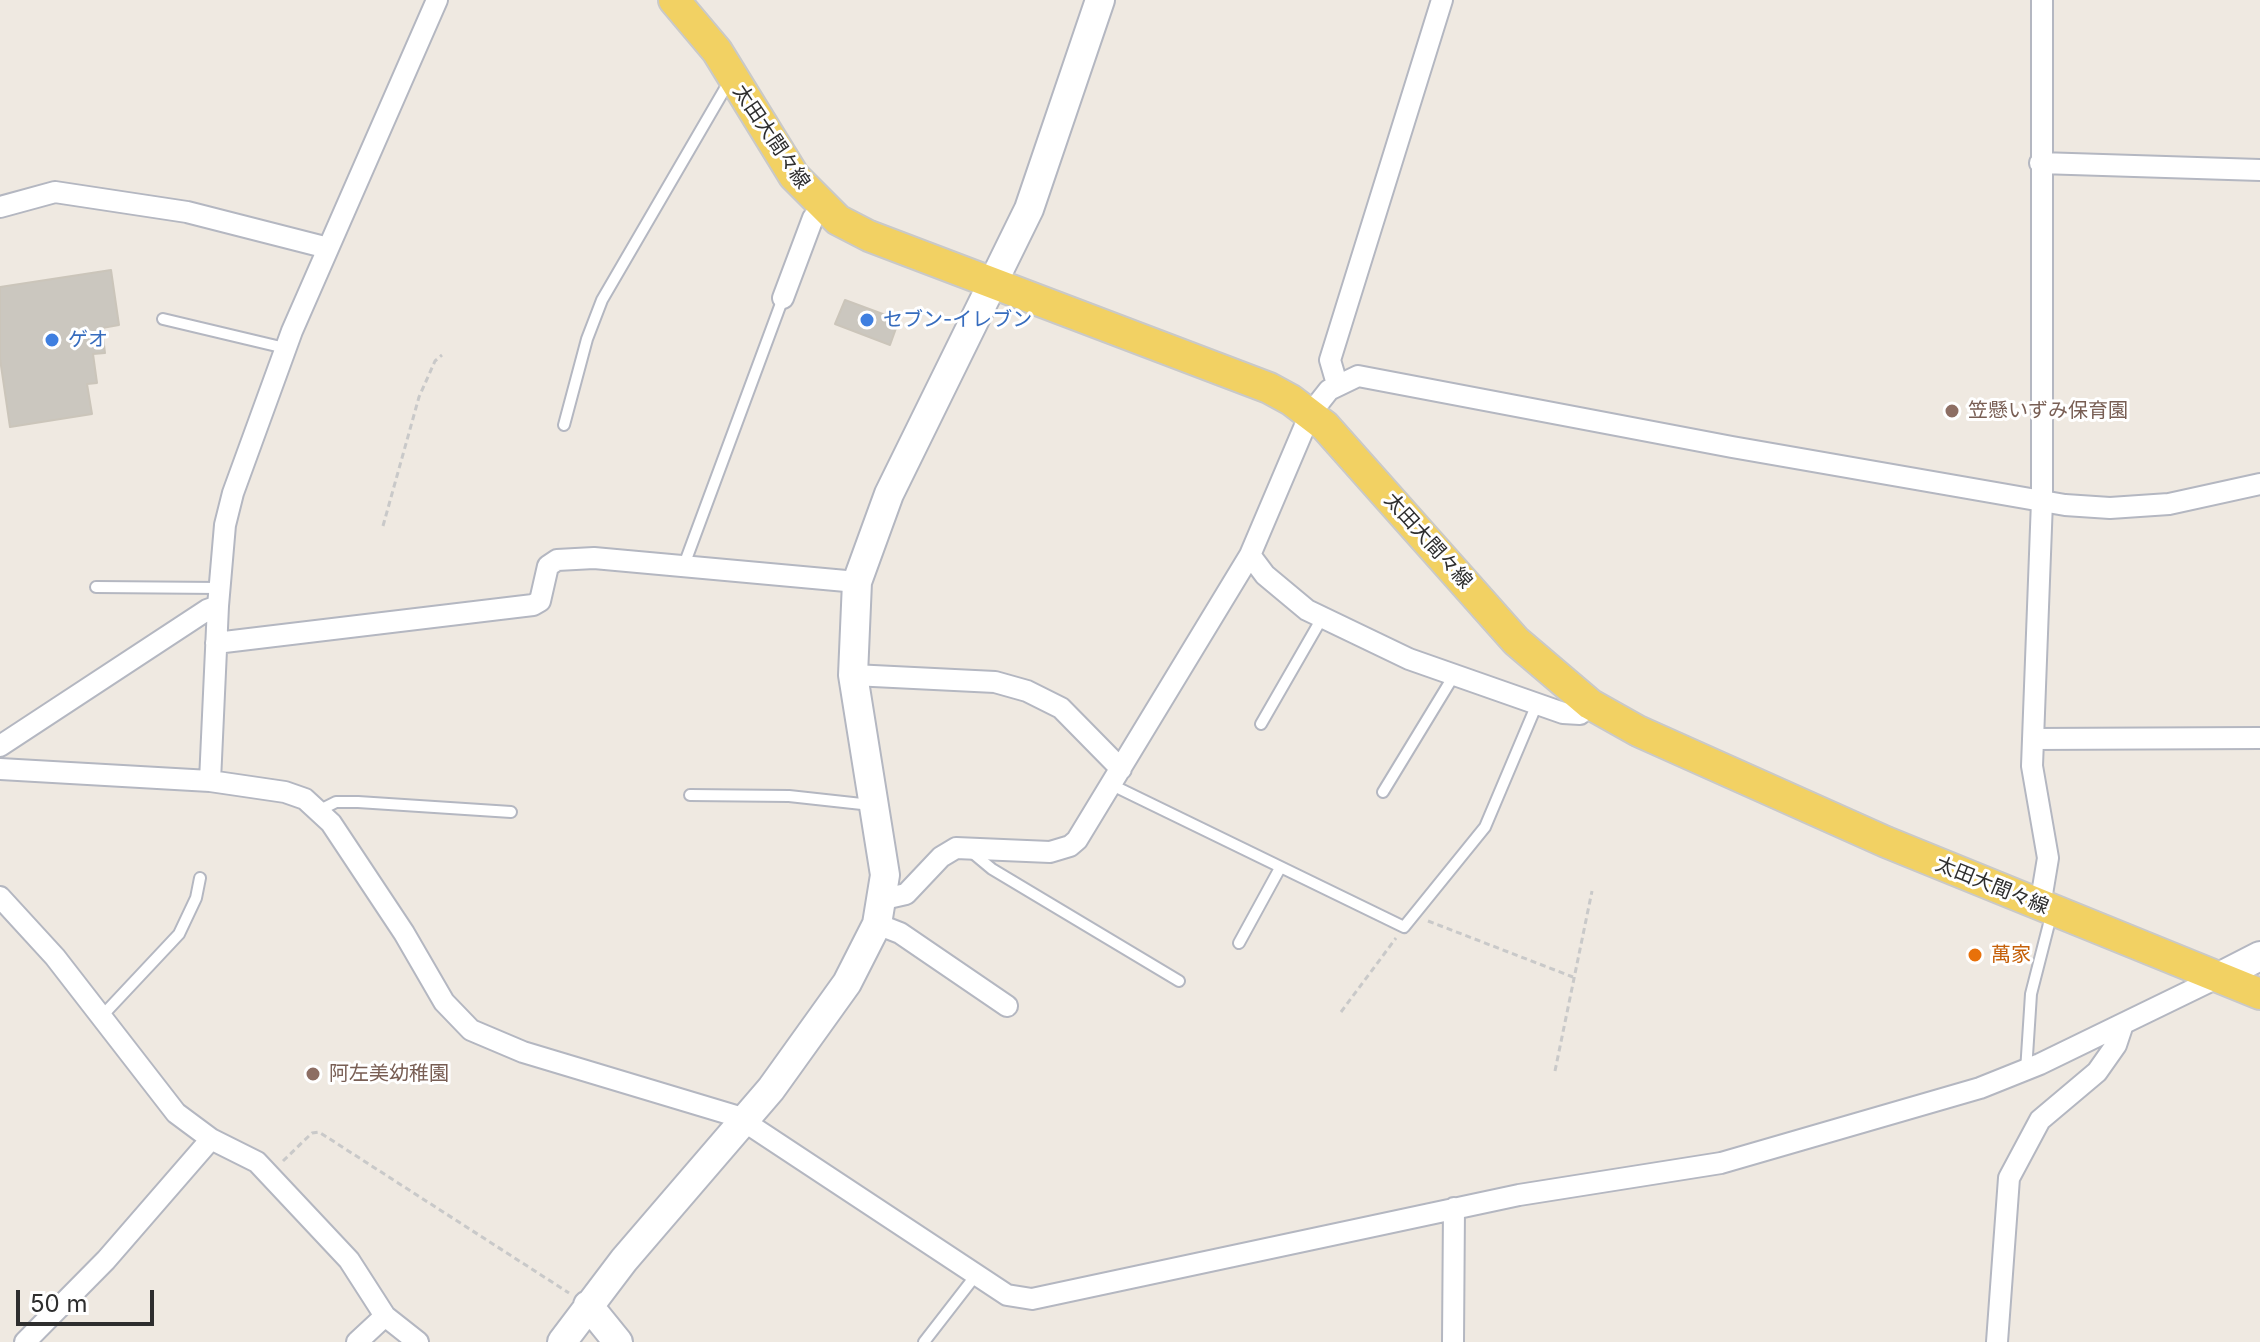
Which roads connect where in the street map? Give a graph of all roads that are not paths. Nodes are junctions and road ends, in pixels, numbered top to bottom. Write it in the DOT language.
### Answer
graph roads {
  1 [pos="437,0"];
  2 [pos="674,0"];
  3 [pos="1100,0"];
  4 [pos="1442,0"];
  5 [pos="2042,0"];
  6 [pos="731,79"];
  7 [pos="2040,163"];
  8 [pos="2260,170"];
  9 [pos="0,207"];
  10 [pos="822,207"];
  11 [pos="328,248"];
  12 [pos="995,283"];
  13 [pos="783,298"];
  14 [pos="163,319"];
  15 [pos="285,348"];
  16 [pos="1337,384"];
  17 [pos="1310,414"];
  18 [pos="564,425"];
  19 [pos="2260,484"];
  20 [pos="2042,501"];
  21 [pos="1250,555"];
  22 [pos="684,565"];
  23 [pos="857,582"];
  24 [pos="96,587"];
  25 [pos="219,597"];
  26 [pos="1322,618"];
  27 [pos="216,643"];
  28 [pos="853,675"];
  29 [pos="1453,677"];
  30 [pos="1537,704"];
  31 [pos="1590,704"];
  32 [pos="1261,724"];
  33 [pos="2260,738"];
  34 [pos="2033,739"];
  35 [pos="0,746"];
  36 [pos="0,769"];
  37 [pos="1116,777"];
  38 [pos="210,781"];
  39 [pos="1383,792"];
  40 [pos="690,795"];
  41 [pos="876,805"];
  42 [pos="320,810"];
  43 [pos="511,812"];
  44 [pos="967,848"];
  45 [pos="1280,868"];
  46 [pos="200,878"];
  47 [pos="0,897"];
  48 [pos="2046,908"];
  49 [pos="880,912"];
  50 [pos="1239,943"];
  51 [pos="2260,956"];
  52 [pos="2219,977"];
  53 [pos="1179,981"];
  54 [pos="2260,994"];
  55 [pos="1007,1006"];
  56 [pos="102,1016"];
  57 [pos="2123,1024"];
  58 [pos="2026,1071"];
  59 [pos="744,1121"];
  60 [pos="211,1139"];
  61 [pos="1454,1208"];
  62 [pos="976,1275"];
  63 [pos="582,1302"];
  64 [pos="385,1316"];
  65 [pos="25,1342"];
  66 [pos="357,1342"];
  67 [pos="418,1342"];
  68 [pos="562,1342"];
  69 [pos="618,1342"];
  70 [pos="924,1342"];
  71 [pos="1453,1342"];
  72 [pos="1997,1342"];
  1 -- 11 [label="street"];
  2 -- 6 [label="main road, 太田大間々線"];
  3 -- 12 [label="street"];
  4 -- 16 [label="street"];
  5 -- 7 [label="street"];
  6 -- 10 [label="main road, 太田大間々線"];
  6 -- 18 [label="lane"];
  7 -- 8 [label="street"];
  7 -- 20 [label="street"];
  9 -- 11 [label="street"];
  10 -- 12 [label="main road, 太田大間々線"];
  10 -- 13 [label="street"];
  11 -- 15 [label="street"];
  12 -- 17 [label="main road, 太田大間々線"];
  12 -- 23 [label="street"];
  13 -- 22 [label="lane"];
  14 -- 15 [label="lane"];
  15 -- 25 [label="street"];
  16 -- 17 [label="street"];
  16 -- 20 [label="street"];
  17 -- 21 [label="street"];
  17 -- 31 [label="main road, 太田大間々線"];
  19 -- 20 [label="street"];
  20 -- 34 [label="street"];
  21 -- 26 [label="street"];
  21 -- 37 [label="street"];
  22 -- 23 [label="street"];
  22 -- 27 [label="street"];
  23 -- 28 [label="street"];
  24 -- 25 [label="lane"];
  25 -- 27 [label="street"];
  25 -- 35 [label="street"];
  26 -- 29 [label="street"];
  26 -- 32 [label="lane"];
  27 -- 38 [label="street"];
  28 -- 37 [label="street"];
  28 -- 41 [label="street"];
  29 -- 30 [label="street"];
  29 -- 39 [label="lane"];
  30 -- 31 [label="street"];
  30 -- 45 [label="lane"];
  31 -- 48 [label="main road, 太田大間々線"];
  33 -- 34 [label="street"];
  34 -- 48 [label="street"];
  36 -- 38 [label="street"];
  37 -- 44 [label="street"];
  37 -- 45 [label="lane"];
  38 -- 42 [label="street"];
  40 -- 41 [label="lane"];
  41 -- 49 [label="street"];
  42 -- 43 [label="lane"];
  42 -- 59 [label="street"];
  44 -- 49 [label="street"];
  44 -- 53 [label="lane"];
  45 -- 50 [label="lane"];
  46 -- 56 [label="lane"];
  47 -- 56 [label="street"];
  48 -- 52 [label="main road, 太田大間々線"];
  48 -- 58 [label="lane"];
  49 -- 55 [label="street"];
  49 -- 59 [label="street"];
  51 -- 52 [label="street"];
  52 -- 54 [label="main road, 太田大間々線"];
  52 -- 57 [label="street"];
  56 -- 60 [label="street"];
  57 -- 58 [label="street"];
  57 -- 72 [label="street"];
  58 -- 61 [label="street"];
  59 -- 62 [label="street"];
  59 -- 63 [label="street"];
  60 -- 64 [label="street"];
  60 -- 65 [label="street"];
  61 -- 62 [label="street"];
  61 -- 71 [label="street"];
  62 -- 70 [label="lane"];
  63 -- 68 [label="street"];
  63 -- 69 [label="street"];
  64 -- 66 [label="street"];
  64 -- 67 [label="street"];
}
